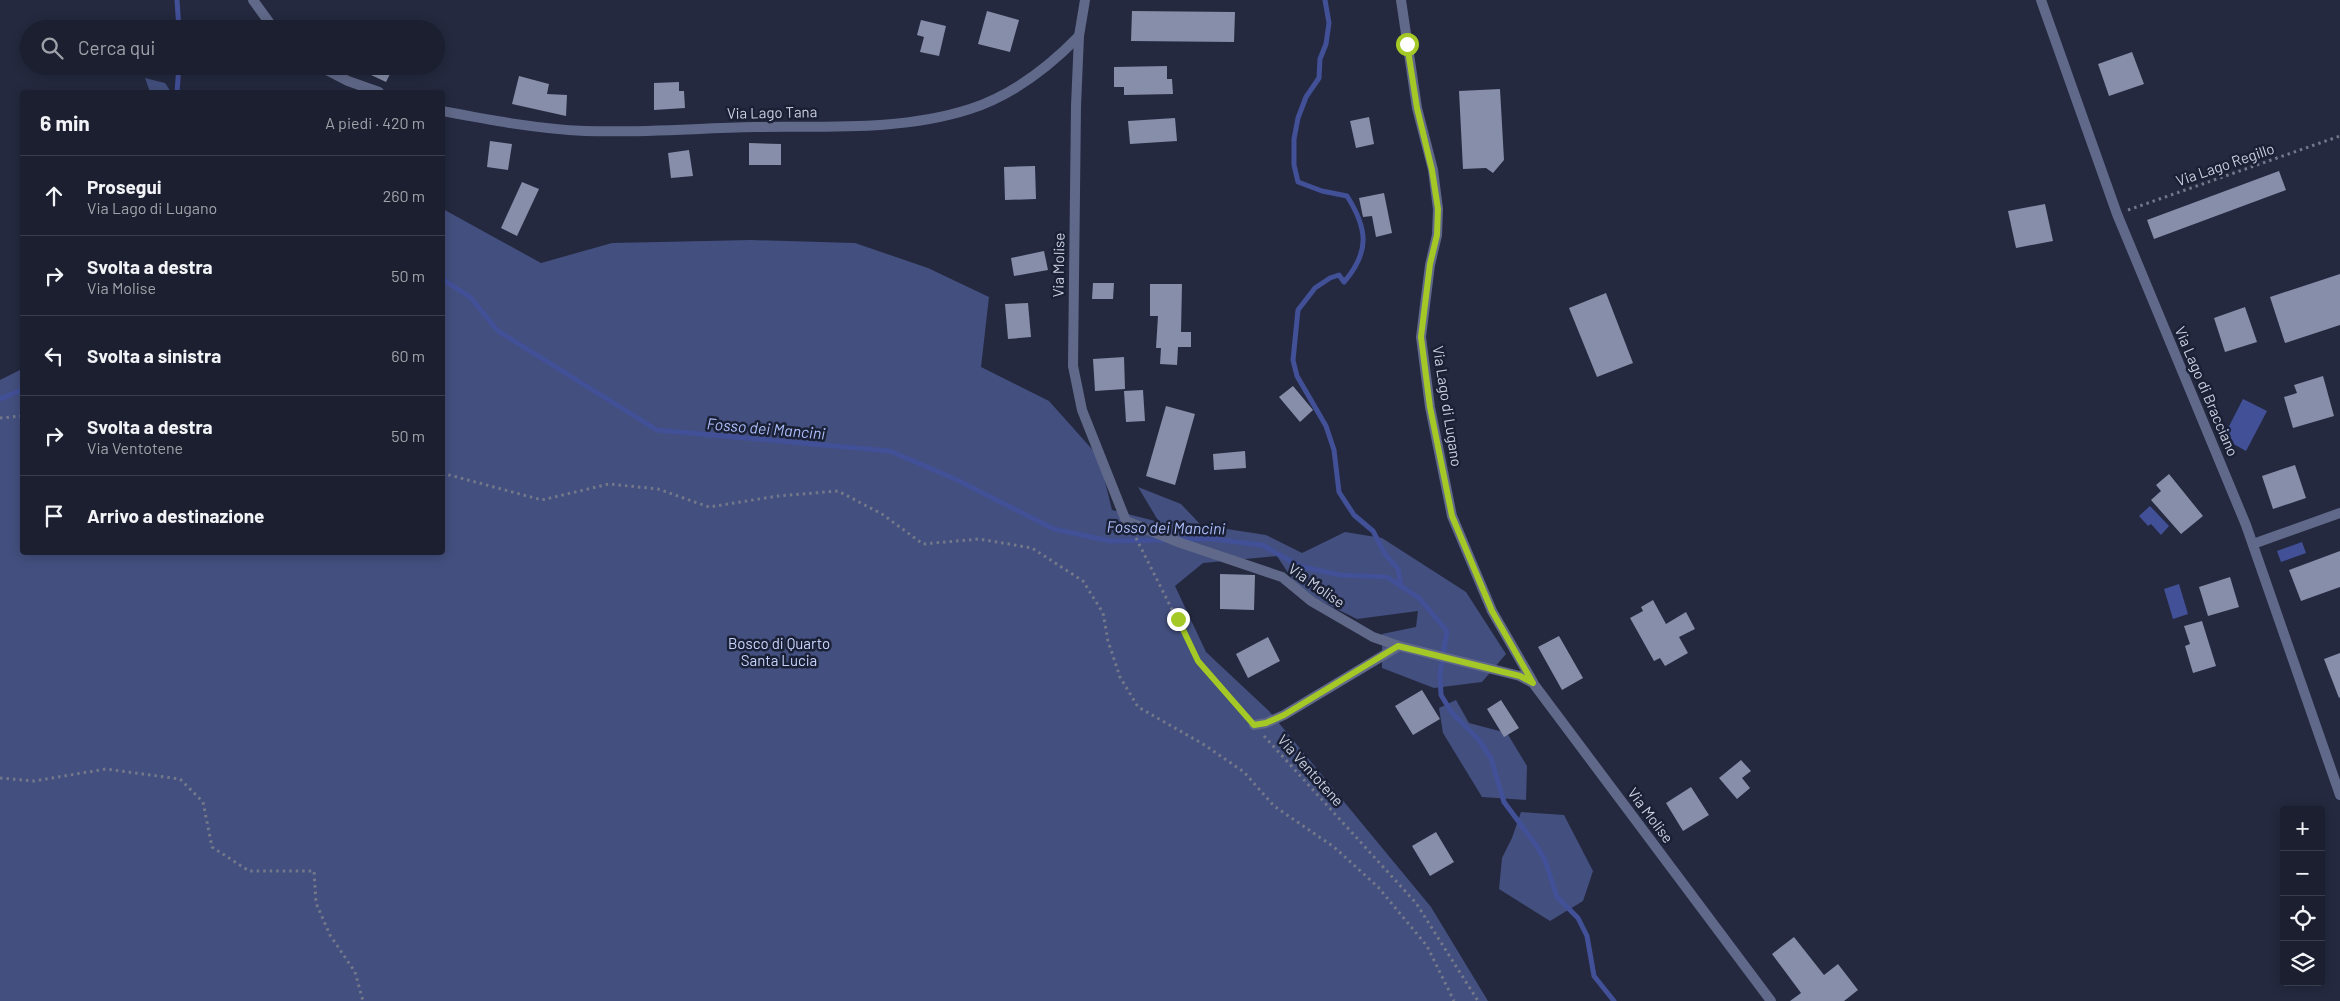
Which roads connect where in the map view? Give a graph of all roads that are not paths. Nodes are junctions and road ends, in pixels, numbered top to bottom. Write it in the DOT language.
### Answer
graph roads {
  1 [pos="253,0"];
  2 [pos="1085,0"];
  3 [pos="1401,0"];
  4 [pos="2041,0"];
  5 [pos="267,20"];
  6 [pos="1079,36"];
  7 [pos="336,75"];
  8 [pos="373,90"];
  9 [pos="445,112"];
  10 [pos="2340,513"];
  11 [pos="2253,544"];
  12 [pos="1398,646"];
  13 [pos="1533,683"];
  14 [pos="1254,725"];
  15 [pos="2340,795"];
  16 [pos="1771,1001"];
  1 -- 5 [label="street"];
  2 -- 6 [label="street, Via Molise"];
  3 -- 13 [label="street, Via Lago di Lugano"];
  4 -- 11 [label="street, Via Lago di Bracciano"];
  6 -- 9 [label="street, Via Lago Tana"];
  6 -- 12 [label="street, Via Molise"];
  7 -- 8 [label="street"];
  10 -- 11 [label="street"];
  11 -- 15 [label="street, Via Lago di Bracciano"];
  12 -- 13 [label="street, Via Molise"];
  12 -- 14 [label="street"];
  13 -- 16 [label="street, Via Molise"];
}
